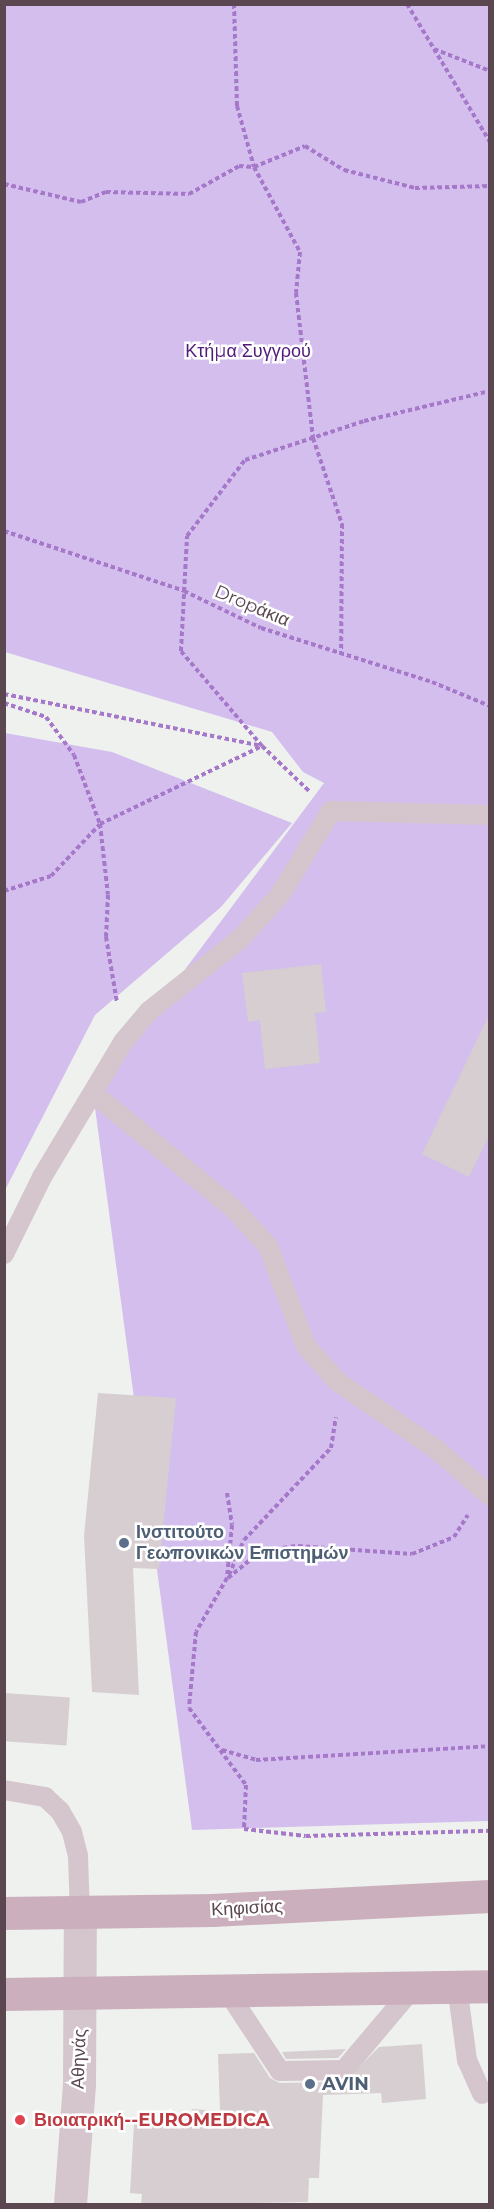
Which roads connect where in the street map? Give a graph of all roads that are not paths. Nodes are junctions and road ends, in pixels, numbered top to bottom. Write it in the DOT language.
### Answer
graph roads {
  1 [pos="489,815"];
  2 [pos="93,1093"];
  3 [pos="4,1254"];
  4 [pos="482,1501"];
  5 [pos="4,1790"];
  6 [pos="489,1896"];
  7 [pos="4,1913"];
  8 [pos="80,1913"];
  9 [pos="457,1986"];
  10 [pos="489,1986"];
  11 [pos="414,1987"];
  12 [pos="226,1991"];
  13 [pos="4,1994"];
  14 [pos="81,1994"];
  15 [pos="489,2078"];
  16 [pos="70,2205"];
  1 -- 2 [label="lane"];
  2 -- 3 [label="lane"];
  2 -- 4 [label="lane"];
  5 -- 8 [label="lane"];
  6 -- 8 [label="main road, Κηφισίας"];
  7 -- 8 [label="main road, Κηφισίας"];
  8 -- 14 [label="street, Αθηνάς"];
  9 -- 10 [label="main road"];
  9 -- 11 [label="main road"];
  9 -- 15 [label="lane"];
  11 -- 12 [label="main road"];
  11 -- 12 [label="lane"];
  12 -- 14 [label="main road"];
  13 -- 14 [label="main road"];
  14 -- 16 [label="street, Αθηνάς"];
}
